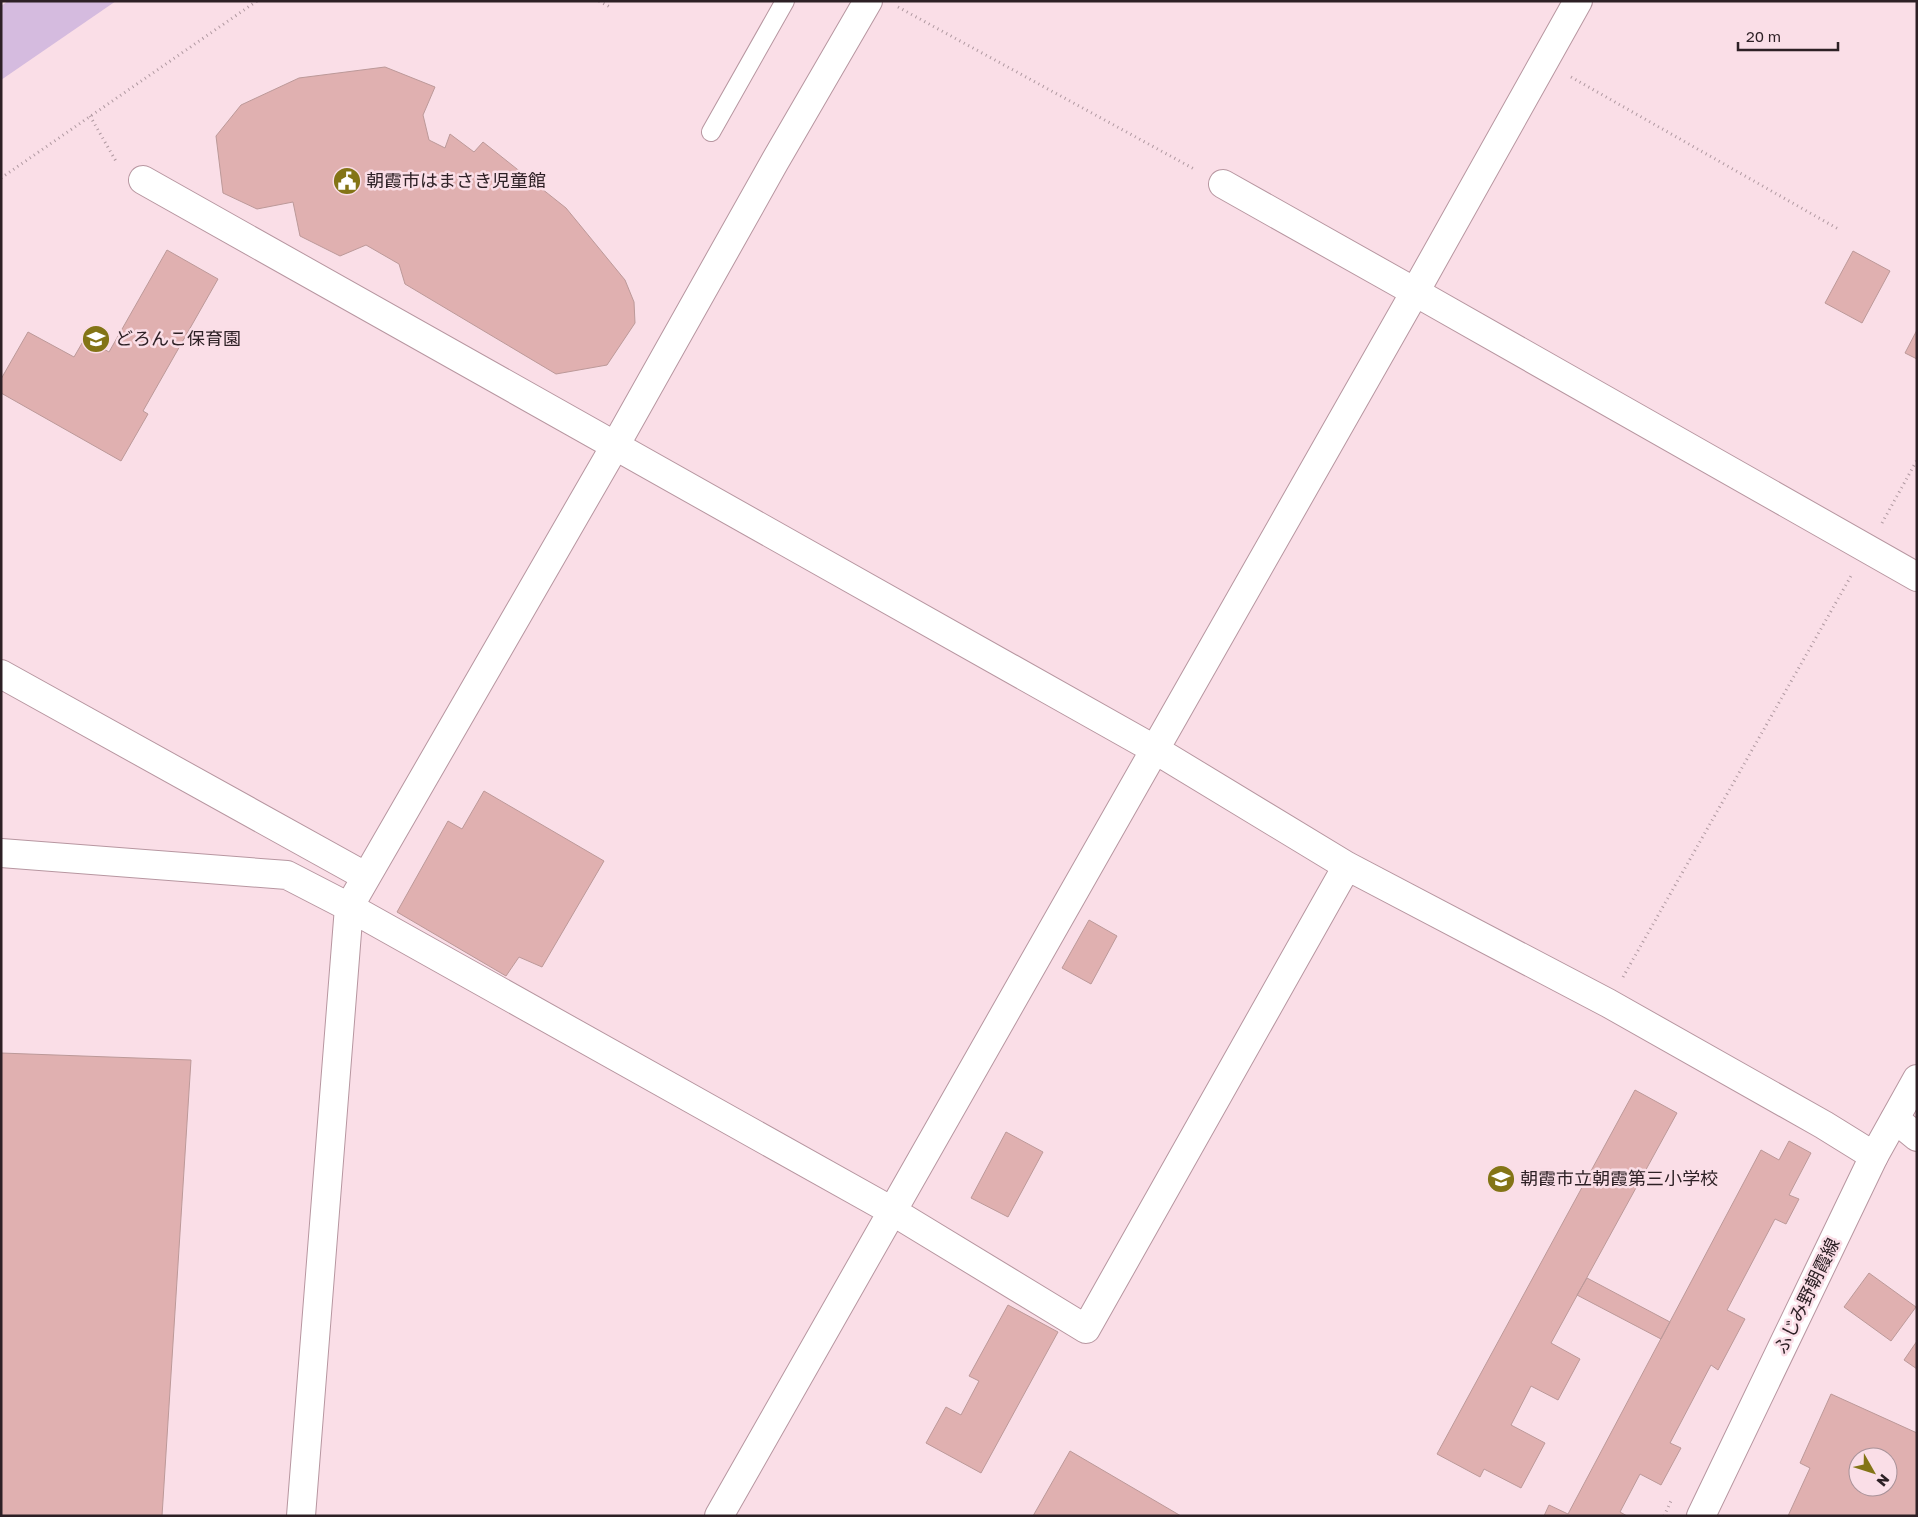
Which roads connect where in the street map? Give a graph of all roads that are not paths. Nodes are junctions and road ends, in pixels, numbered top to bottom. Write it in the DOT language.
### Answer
graph roads {
  1 [pos="785,1"];
  2 [pos="868,1"];
  3 [pos="1578,1"];
  4 [pos="711,132"];
  5 [pos="143,180"];
  6 [pos="1223,184"];
  7 [pos="1415,292"];
  8 [pos="615,446"];
  9 [pos="1917,577"];
  10 [pos="1,674"];
  11 [pos="1154,749"];
  12 [pos="1,853"];
  13 [pos="1347,866"];
  14 [pos="365,876"];
  15 [pos="349,907"];
  16 [pos="1917,1078"];
  17 [pos="1895,1119"];
  18 [pos="1917,1137"];
  19 [pos="1874,1156"];
  20 [pos="892,1211"];
  21 [pos="301,1516"];
  22 [pos="719,1516"];
  23 [pos="1701,1516"];
  1 -- 4 [label="lane"];
  2 -- 8 [label="street"];
  3 -- 7 [label="street"];
  5 -- 8 [label="street"];
  6 -- 7 [label="street"];
  7 -- 9 [label="street"];
  7 -- 11 [label="street"];
  8 -- 11 [label="street"];
  8 -- 14 [label="street"];
  10 -- 14 [label="street"];
  11 -- 13 [label="street"];
  11 -- 20 [label="street"];
  12 -- 15 [label="street"];
  13 -- 19 [label="street"];
  13 -- 20 [label="street"];
  14 -- 15 [label="street"];
  15 -- 20 [label="street"];
  15 -- 21 [label="street"];
  16 -- 17 [label="street, ふじみ野朝霞線"];
  17 -- 18 [label="street"];
  17 -- 19 [label="street, ふじみ野朝霞線"];
  19 -- 23 [label="street, ふじみ野朝霞線"];
  20 -- 22 [label="street"];
}
